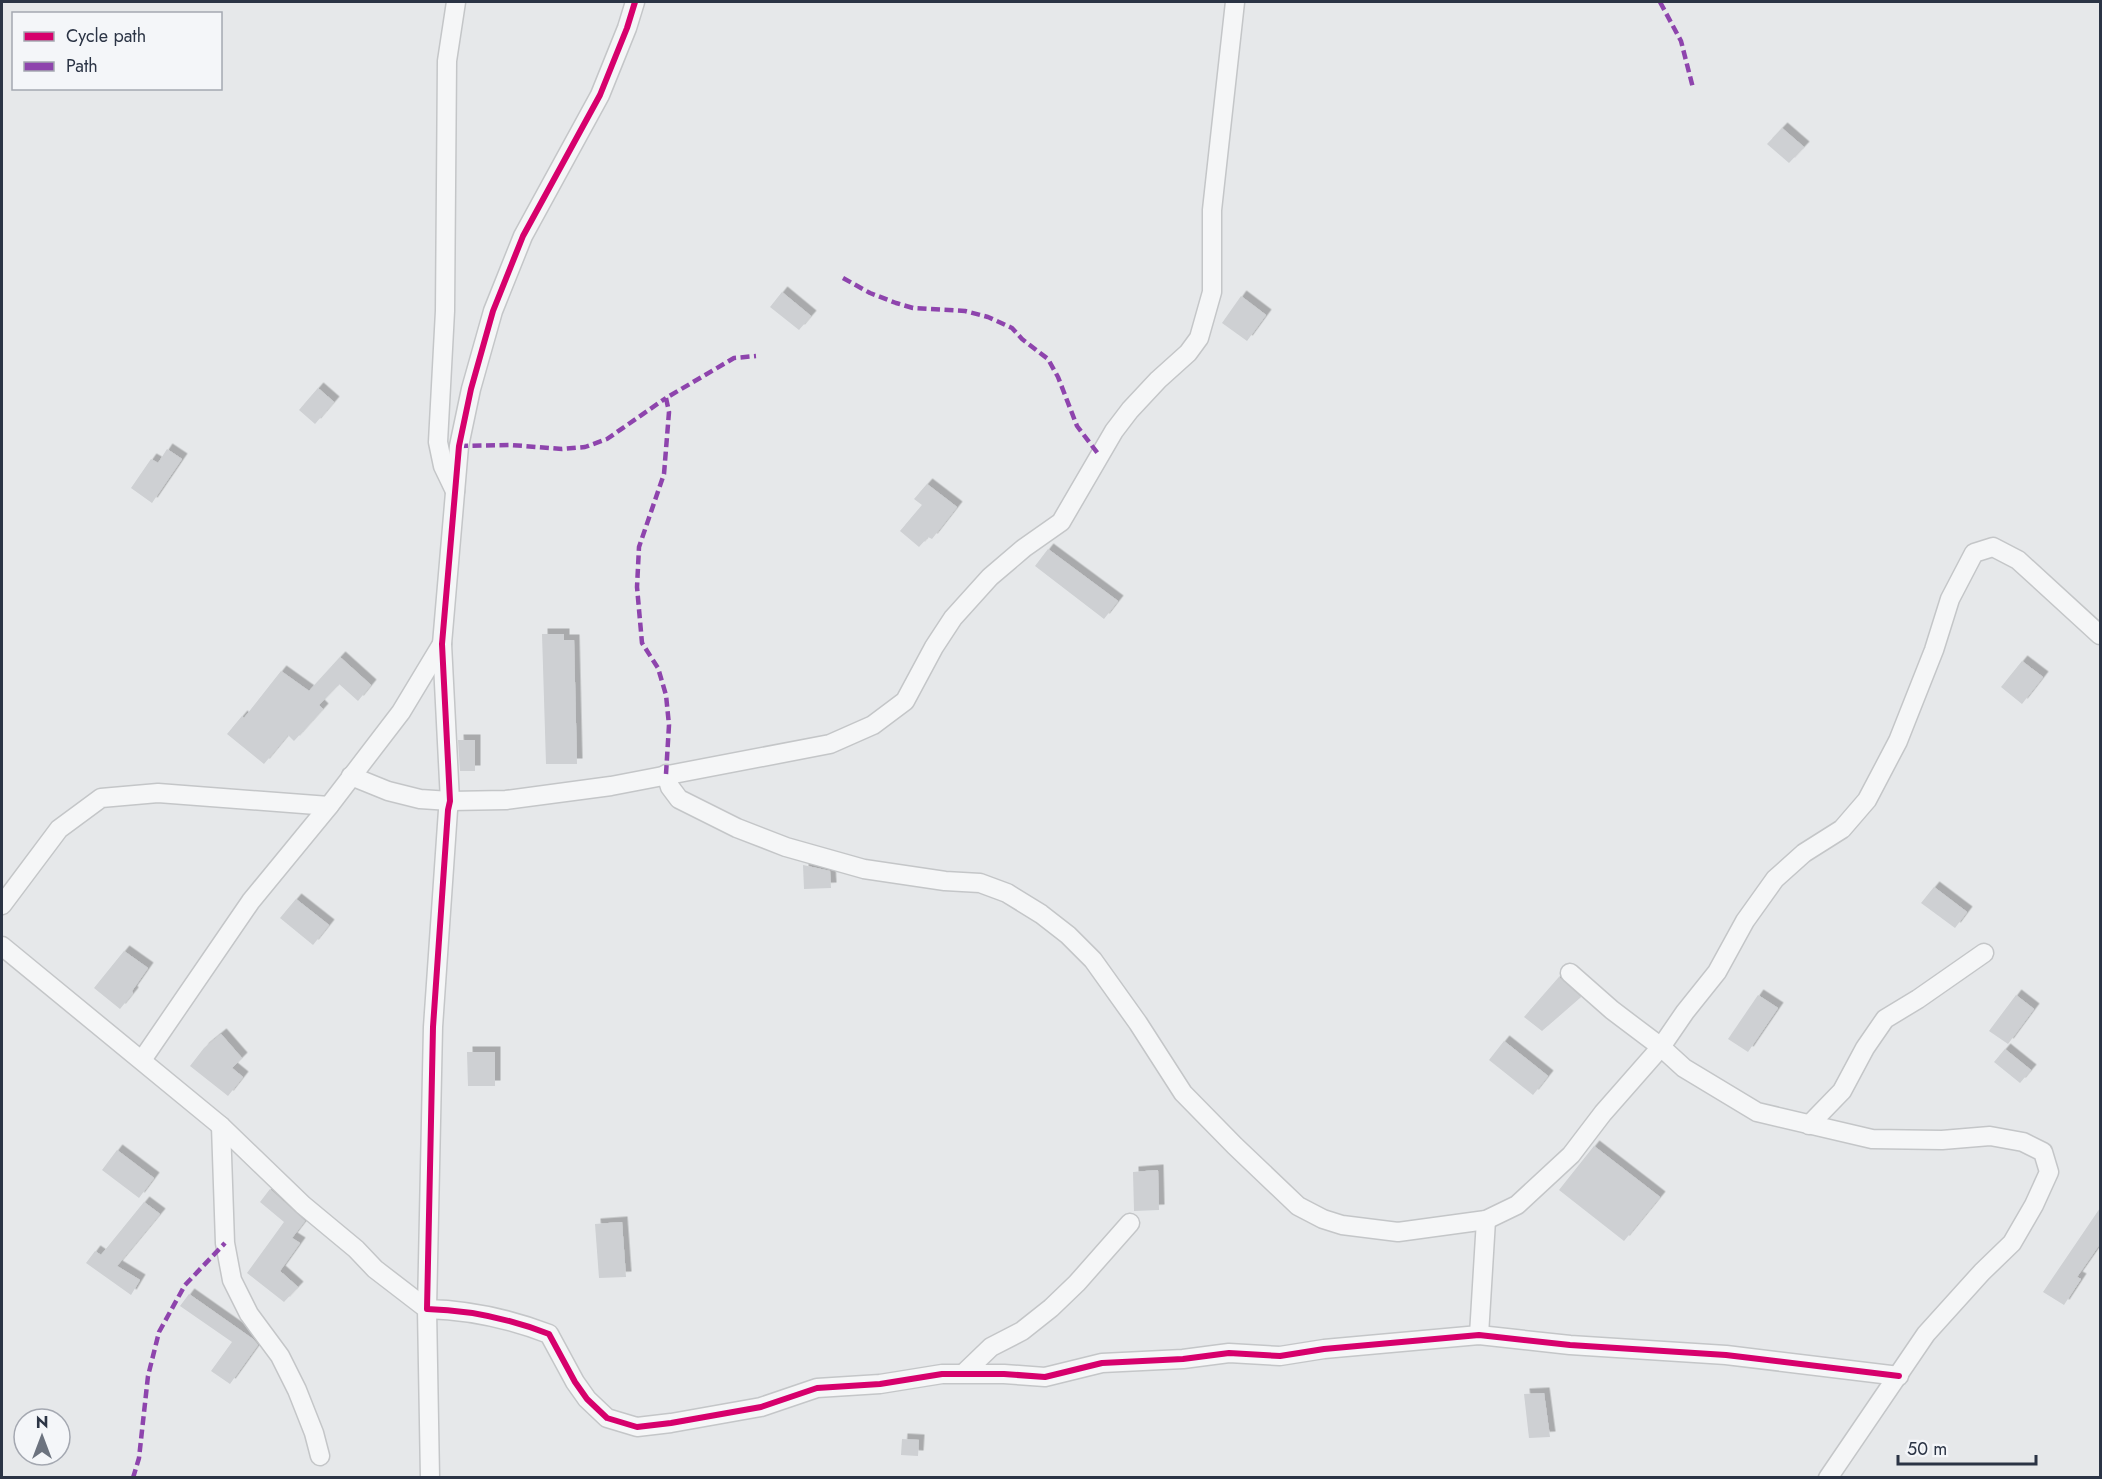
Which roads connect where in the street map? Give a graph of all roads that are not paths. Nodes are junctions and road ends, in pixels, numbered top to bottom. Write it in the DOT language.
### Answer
graph roads {
  1 [pos="456,2"];
  2 [pos="635,2"];
  3 [pos="1234,2"];
  4 [pos="455,492"];
  5 [pos="2100,635"];
  6 [pos="442,644"];
  7 [pos="666,774"];
  8 [pos="351,776"];
  9 [pos="450,801"];
  10 [pos="329,806"];
  11 [pos="2,905"];
  12 [pos="2,946"];
  13 [pos="1984,953"];
  14 [pos="1570,973"];
  15 [pos="1661,1047"];
  16 [pos="142,1060"];
  17 [pos="1809,1125"];
  18 [pos="221,1126"];
  19 [pos="1486,1220"];
  20 [pos="1130,1223"];
  21 [pos="427,1309"];
  22 [pos="1479,1335"];
  23 [pos="964,1373"];
  24 [pos="1899,1376"];
  25 [pos="321,1456"];
  26 [pos="430,1478"];
  27 [pos="1828,1478"];
  1 -- 4 [label="street"];
  2 -- 4 [label="street"];
  3 -- 7 [label="street"];
  4 -- 6 [label="street"];
  5 -- 15 [label="street"];
  6 -- 8 [label="street"];
  6 -- 9 [label="street"];
  7 -- 9 [label="street"];
  7 -- 19 [label="street"];
  8 -- 9 [label="street"];
  8 -- 10 [label="street"];
  9 -- 21 [label="street"];
  10 -- 11 [label="street"];
  10 -- 16 [label="street"];
  12 -- 16 [label="street"];
  13 -- 17 [label="street"];
  14 -- 15 [label="street"];
  15 -- 17 [label="street"];
  15 -- 19 [label="street"];
  16 -- 18 [label="street"];
  17 -- 24 [label="street"];
  18 -- 21 [label="street"];
  18 -- 25 [label="street"];
  19 -- 22 [label="street"];
  20 -- 23 [label="street"];
  21 -- 23 [label="street"];
  21 -- 26 [label="street"];
  22 -- 23 [label="street"];
  22 -- 24 [label="street"];
  24 -- 27 [label="street"];
}
